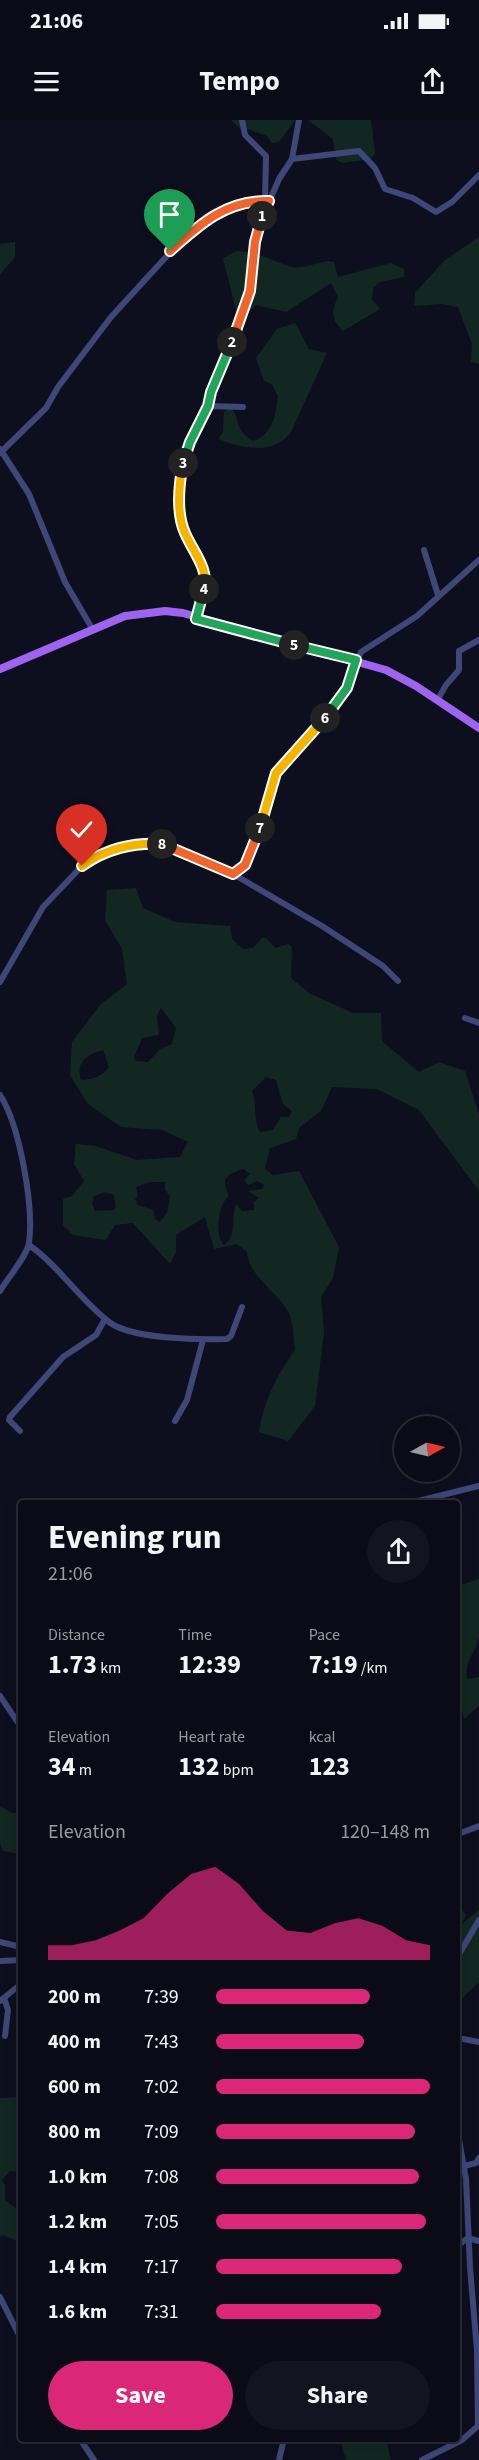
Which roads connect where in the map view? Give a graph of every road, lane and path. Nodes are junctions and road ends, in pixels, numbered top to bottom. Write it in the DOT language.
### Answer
graph roads {
  1 [pos="242,120"];
  2 [pos="299,120"];
  3 [pos="292,159"];
  4 [pos="479,175"];
  5 [pos="267,201"];
  6 [pos="208,406"];
  7 [pos="243,407"];
  8 [pos="1,451"];
  9 [pos="424,550"];
  10 [pos="479,560"];
  11 [pos="438,596"];
  12 [pos="196,619"];
  13 [pos="93,630"];
  14 [pos="479,640"];
  15 [pos="356,660"];
  16 [pos="0,669"];
  17 [pos="438,699"];
  18 [pos="479,728"];
  19 [pos="233,874"];
  20 [pos="398,981"];
  21 [pos="0,982"];
  22 [pos="465,1018"];
  23 [pos="479,1023"];
  24 [pos="0,1095"];
  25 [pos="29,1245"];
  26 [pos="0,1291"];
  27 [pos="242,1307"];
  28 [pos="105,1319"];
  29 [pos="203,1340"];
  30 [pos="174,1421"];
  31 [pos="20,1431"];
  32 [pos="479,1486"];
  33 [pos="424,1500"];
  34 [pos="0,1696"];
  35 [pos="18,1723"];
  36 [pos="479,1826"];
  37 [pos="460,1833"];
  38 [pos="479,1920"];
  39 [pos="0,1942"];
  40 [pos="18,1946"];
  41 [pos="460,1953"];
  42 [pos="18,1960"];
  43 [pos="1,1961"];
  44 [pos="18,1986"];
  45 [pos="2,1999"];
  46 [pos="5,2036"];
  47 [pos="460,2038"];
  48 [pos="479,2042"];
  49 [pos="460,2145"];
  50 [pos="479,2158"];
  51 [pos="464,2166"];
  52 [pos="468,2238"];
  53 [pos="479,2241"];
  54 [pos="460,2244"];
  55 [pos="0,2297"];
  56 [pos="18,2333"];
  57 [pos="478,2426"];
  58 [pos="460,2441"];
  59 [pos="82,2442"];
  60 [pos="283,2442"];
  61 [pos="458,2442"];
  62 [pos="430,2458"];
  63 [pos="94,2460"];
  64 [pos="279,2460"];
  65 [pos="422,2460"];
  1 -- 5 [label="street"];
  2 -- 3 [label="street"];
  3 -- 4 [label="street"];
  3 -- 5 [label="street"];
  5 -- 6 [label="street"];
  5 -- 8 [label="street"];
  6 -- 7 [label="street"];
  6 -- 12 [label="street"];
  8 -- 13 [label="street"];
  9 -- 11 [label="street"];
  10 -- 11 [label="street"];
  11 -- 15 [label="street"];
  12 -- 13 [label="main road"];
  12 -- 15 [label="main road"];
  13 -- 16 [label="main road"];
  14 -- 17 [label="street"];
  15 -- 17 [label="main road"];
  15 -- 19 [label="street"];
  17 -- 18 [label="main road"];
  19 -- 20 [label="street"];
  19 -- 21 [label="street"];
  22 -- 23 [label="street"];
  24 -- 25 [label="street"];
  25 -- 26 [label="street"];
  25 -- 28 [label="street"];
  27 -- 29 [label="street"];
  28 -- 29 [label="street"];
  28 -- 31 [label="street"];
  29 -- 30 [label="street"];
  32 -- 33 [label="street"];
  34 -- 35 [label="street"];
  36 -- 37 [label="street"];
  38 -- 41 [label="street"];
  39 -- 40 [label="street"];
  42 -- 43 [label="street"];
  44 -- 45 [label="street"];
  45 -- 46 [label="street"];
  47 -- 48 [label="street"];
  49 -- 51 [label="street"];
  50 -- 51 [label="street"];
  51 -- 52 [label="street"];
  52 -- 53 [label="street"];
  52 -- 54 [label="street"];
  52 -- 57 [label="street"];
  55 -- 56 [label="street"];
  57 -- 58 [label="street"];
  59 -- 63 [label="street"];
  60 -- 64 [label="street"];
  61 -- 62 [label="street"];
  62 -- 65 [label="street"];
}
